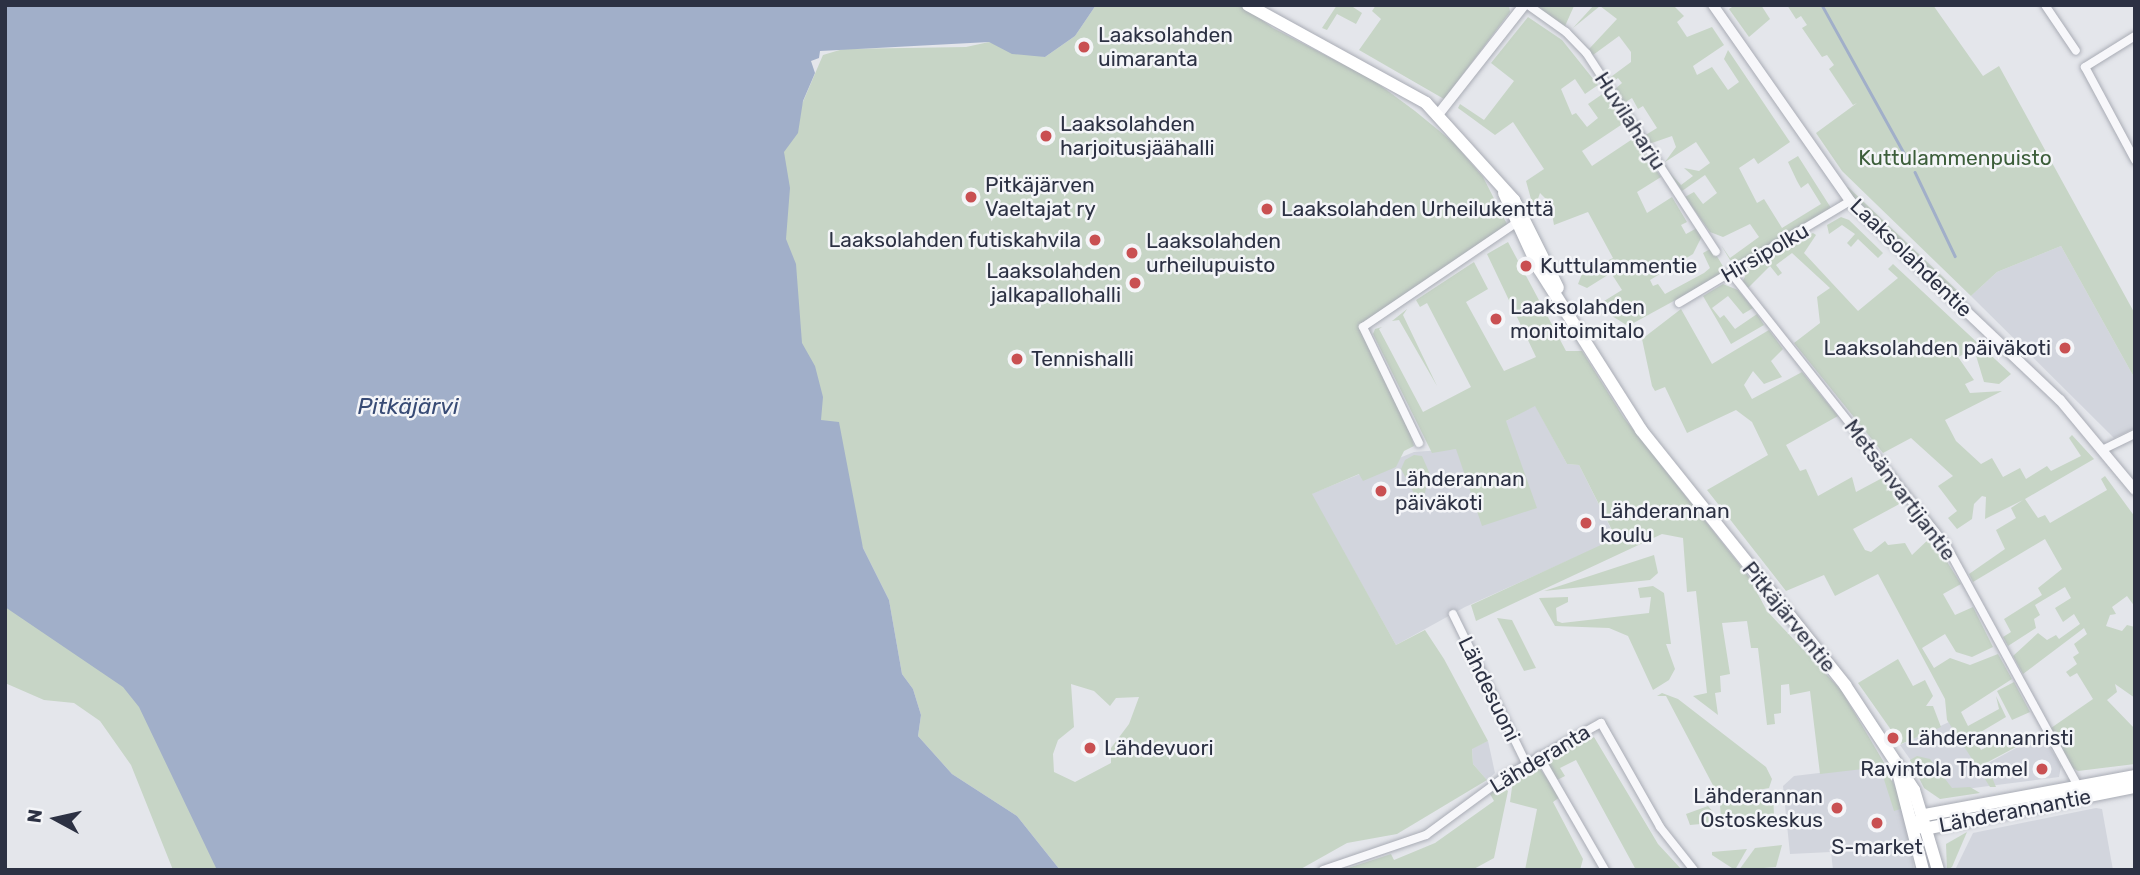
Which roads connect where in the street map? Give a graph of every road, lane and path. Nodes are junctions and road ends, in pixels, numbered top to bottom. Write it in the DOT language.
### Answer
graph roads {
  1 [pos="1248,5"];
  2 [pos="1526,5"];
  3 [pos="1713,5"];
  4 [pos="2045,5"];
  5 [pos="2135,36"];
  6 [pos="2076,51"];
  7 [pos="1437,116"];
  8 [pos="2135,160"];
  9 [pos="1850,201"];
  10 [pos="1520,220"];
  11 [pos="1716,252"];
  12 [pos="1731,273"];
  13 [pos="1679,303"];
  14 [pos="2135,433"];
  15 [pos="1419,443"];
  16 [pos="2104,449"];
  17 [pos="2135,489"];
  18 [pos="1453,614"];
  19 [pos="1539,756"];
  20 [pos="1526,763"];
  21 [pos="1896,765"];
  22 [pos="2135,776"];
  23 [pos="2135,787"];
  24 [pos="2080,792"];
  25 [pos="1927,822"];
  26 [pos="1914,826"];
  27 [pos="1323,870"];
  28 [pos="1605,870"];
  29 [pos="1694,870"];
  30 [pos="1923,870"];
  31 [pos="1938,870"];
  1 -- 7 [label="main road, Pitkäjärventie"];
  2 -- 7 [label="street"];
  2 -- 11 [label="street, Huvilaharju"];
  3 -- 9 [label="street, Laaksolahdentie"];
  4 -- 6 [label="street"];
  5 -- 8 [label="street"];
  7 -- 10 [label="main road, Pitkäjärventie"];
  9 -- 12 [label="street, Hirsipolku"];
  9 -- 16 [label="street, Laaksolahdentie"];
  10 -- 15 [label="street"];
  10 -- 21 [label="main road, Pitkäjärventie"];
  12 -- 13 [label="street, Hirsipolku"];
  12 -- 24 [label="street, Metsänvartijantie"];
  14 -- 16 [label="street"];
  16 -- 17 [label="street, Laaksolahdentie"];
  18 -- 20 [label="street, Lähdesuoni"];
  19 -- 20 [label="street, Lähderanta"];
  19 -- 28 [label="street"];
  19 -- 29 [label="street, Lähderanta"];
  20 -- 27 [label="street, Lähderanta"];
  21 -- 25 [label="main road, Pitkäjärventie"];
  21 -- 26 [label="main road, Pitkäjärventie"];
  22 -- 24 [label="main road, Lähderannantie"];
  23 -- 24 [label="main road, Lähderannantie"];
  24 -- 25 [label="main road, Lähderannantie"];
  25 -- 26 [label="main road, Lähderannantie"];
  25 -- 31 [label="main road, Pitkäjärventie"];
  26 -- 30 [label="main road, Pitkäjärventie"];
}
